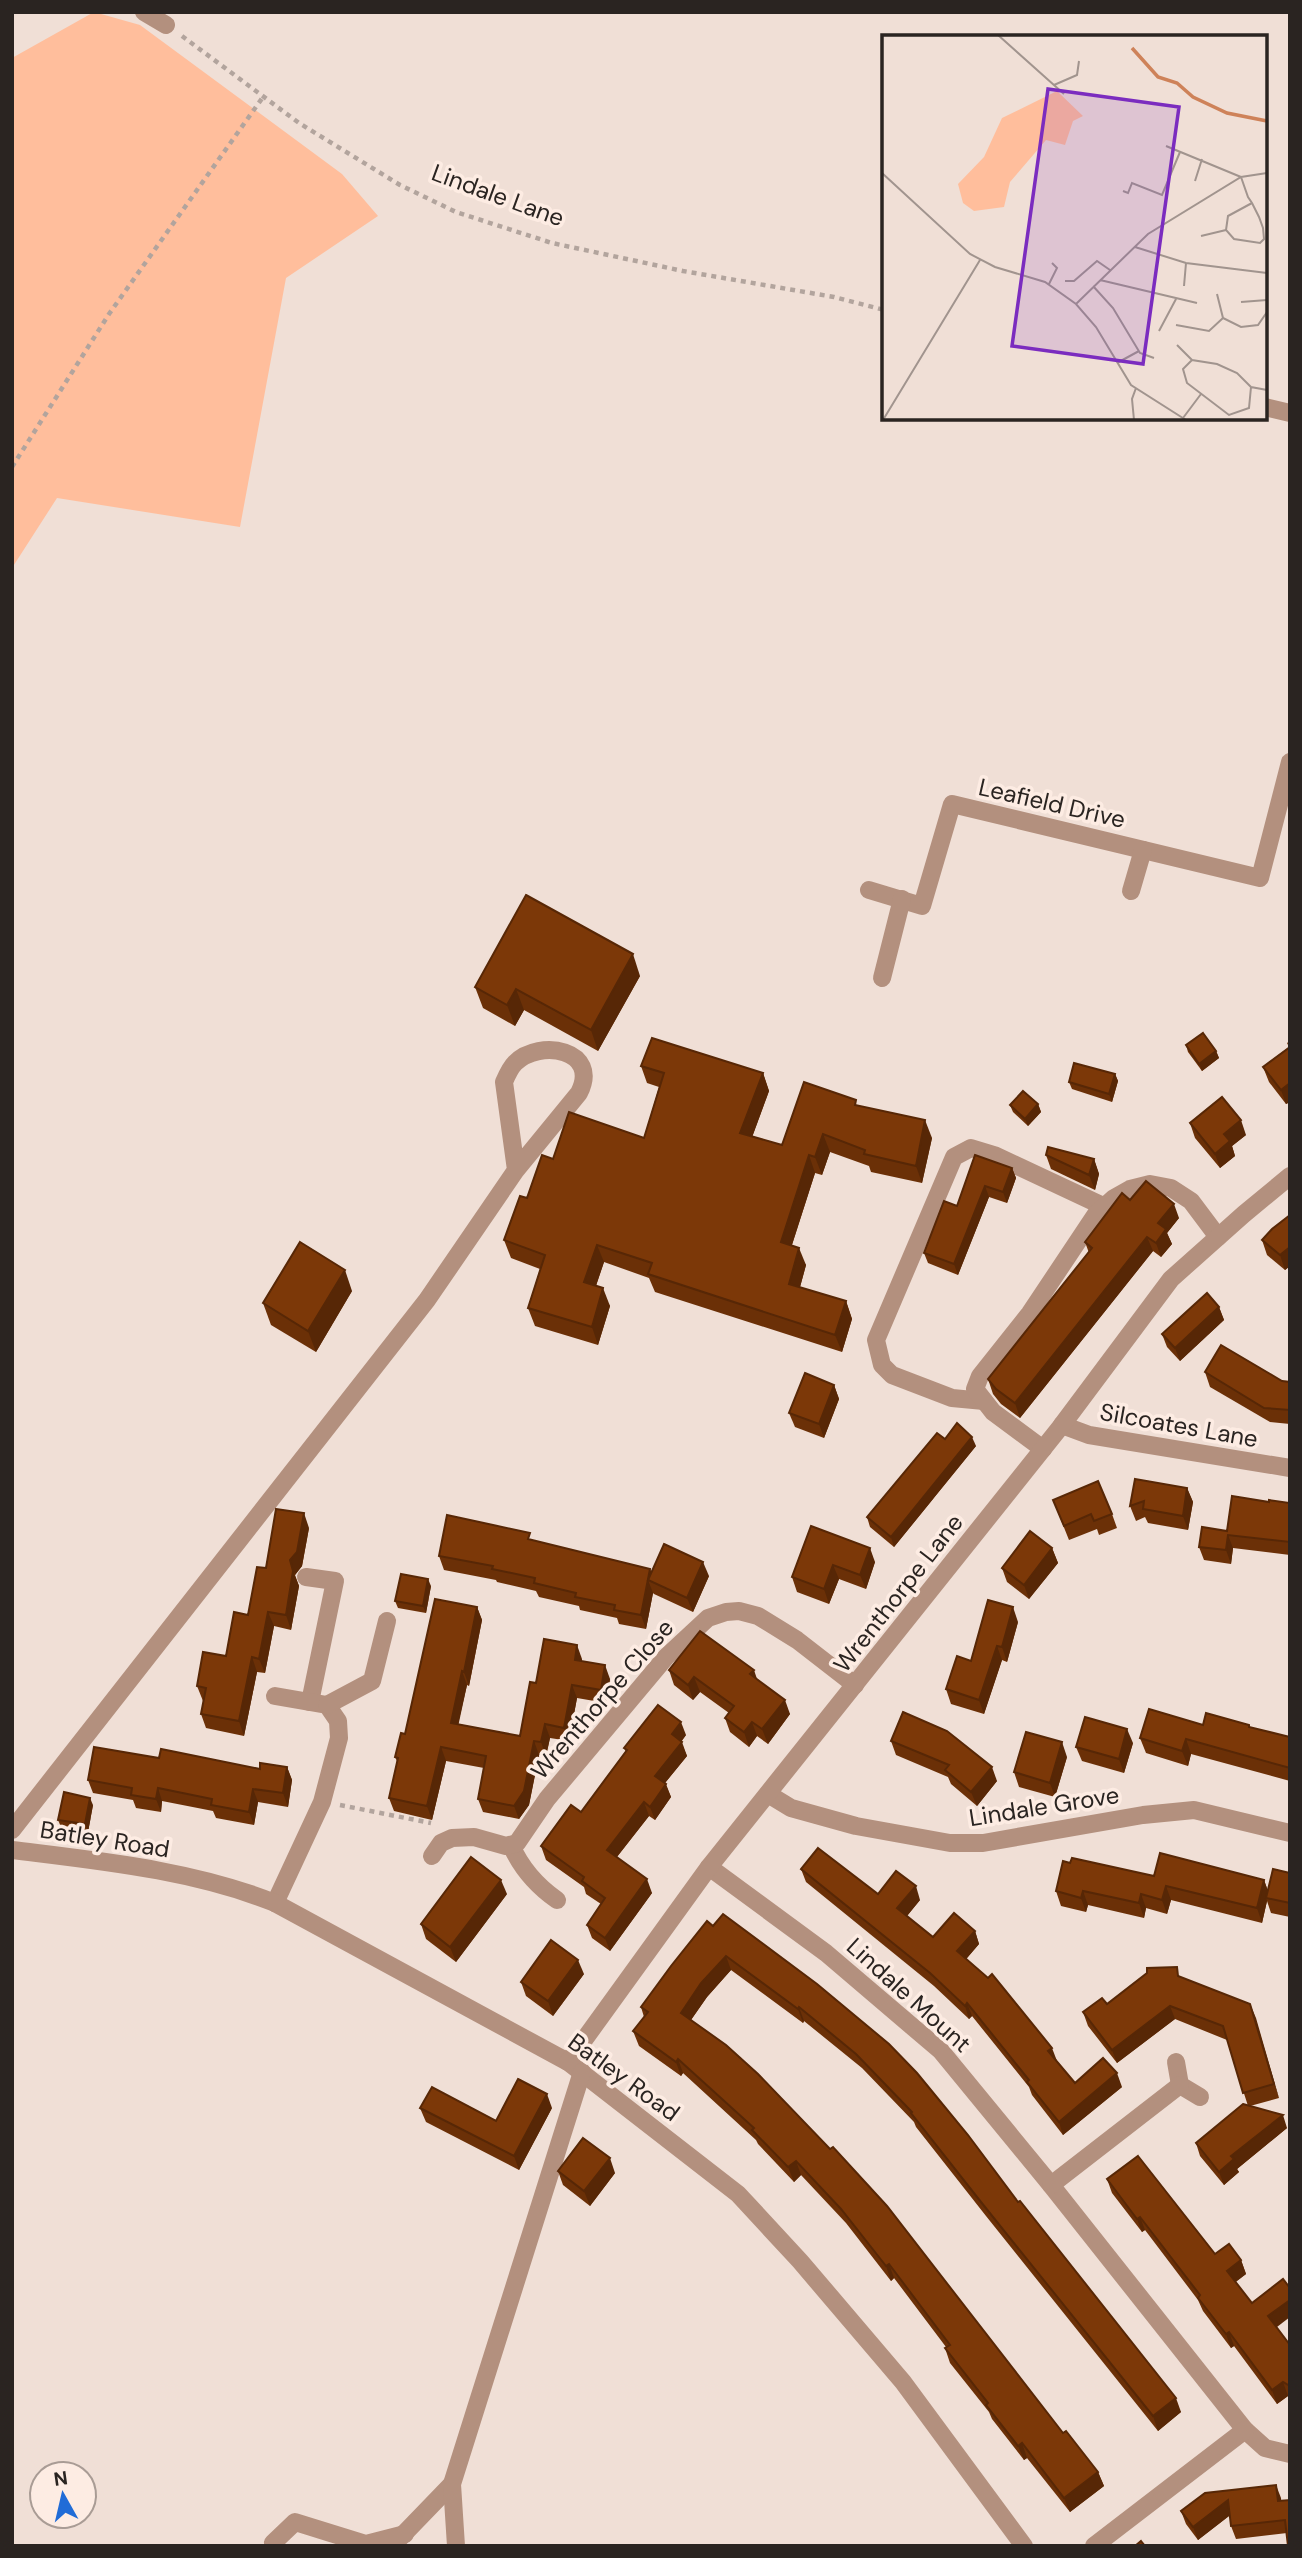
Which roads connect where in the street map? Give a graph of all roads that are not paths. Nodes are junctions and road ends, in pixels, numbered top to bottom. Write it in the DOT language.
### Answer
graph roads {
  1 [pos="144,12"];
  2 [pos="166,25"];
  3 [pos="1267,407"];
  4 [pos="1290,413"];
  5 [pos="1290,762"];
  6 [pos="1143,850"];
  7 [pos="869,890"];
  8 [pos="1131,891"];
  9 [pos="902,899"];
  10 [pos="882,978"];
  11 [pos="516,1170"];
  12 [pos="1290,1176"];
  13 [pos="1105,1207"];
  14 [pos="1218,1237"];
  15 [pos="984,1401"];
  16 [pos="1062,1425"];
  17 [pos="1043,1449"];
  18 [pos="1290,1468"];
  19 [pos="306,1577"];
  20 [pos="387,1621"];
  21 [pos="856,1685"];
  22 [pos="275,1696"];
  23 [pos="319,1703"];
  24 [pos="768,1794"];
  25 [pos="12,1830"];
  26 [pos="1290,1833"];
  27 [pos="511,1845"];
  28 [pos="12,1850"];
  29 [pos="432,1856"];
  30 [pos="709,1867"];
  31 [pos="557,1900"];
  32 [pos="275,1903"];
  33 [pos="1176,2062"];
  34 [pos="575,2067"];
  35 [pos="1180,2085"];
  36 [pos="1200,2097"];
  37 [pos="1051,2185"];
  38 [pos="1245,2430"];
  39 [pos="1290,2454"];
  40 [pos="452,2484"];
  41 [pos="399,2540"];
  42 [pos="274,2546"];
  43 [pos="456,2546"];
  44 [pos="1024,2546"];
  45 [pos="1094,2546"];
  1 -- 2 [label="street"];
  3 -- 4 [label="street"];
  5 -- 6 [label="street, Leafield Drive"];
  6 -- 8 [label="street, Leafield Drive"];
  6 -- 9 [label="street, Leafield Drive"];
  7 -- 9 [label="street, Leafield Drive"];
  9 -- 10 [label="street"];
  11 -- 11 [label="street"];
  11 -- 25 [label="street"];
  12 -- 14 [label="street, Wrenthorpe Lane"];
  13 -- 14 [label="street"];
  13 -- 15 [label="street"];
  13 -- 15 [label="street"];
  14 -- 16 [label="street, Wrenthorpe Lane"];
  15 -- 17 [label="street"];
  16 -- 17 [label="street, Wrenthorpe Lane"];
  16 -- 18 [label="street, Silcoates Lane"];
  17 -- 21 [label="street, Wrenthorpe Lane"];
  19 -- 23 [label="street"];
  20 -- 23 [label="street"];
  21 -- 24 [label="street, Wrenthorpe Lane"];
  21 -- 27 [label="street, Wrenthorpe Close"];
  22 -- 23 [label="street"];
  23 -- 32 [label="street"];
  24 -- 26 [label="street, Lindale Grove"];
  24 -- 30 [label="street, Wrenthorpe Lane"];
  27 -- 29 [label="street"];
  27 -- 31 [label="street"];
  28 -- 32 [label="street, Batley Road"];
  30 -- 34 [label="street, Wrenthorpe Lane"];
  30 -- 37 [label="street, Lindale Mount"];
  32 -- 34 [label="street, Batley Road"];
  33 -- 35 [label="street"];
  34 -- 40 [label="street, Wrenthorpe Lane"];
  34 -- 44 [label="street, Batley Road"];
  35 -- 36 [label="street"];
  35 -- 37 [label="street"];
  37 -- 38 [label="street, Lindale Mount"];
  38 -- 39 [label="street, Lindale Mount"];
  38 -- 45 [label="street"];
  40 -- 41 [label="street"];
  40 -- 43 [label="street"];
  41 -- 42 [label="street"];
}
